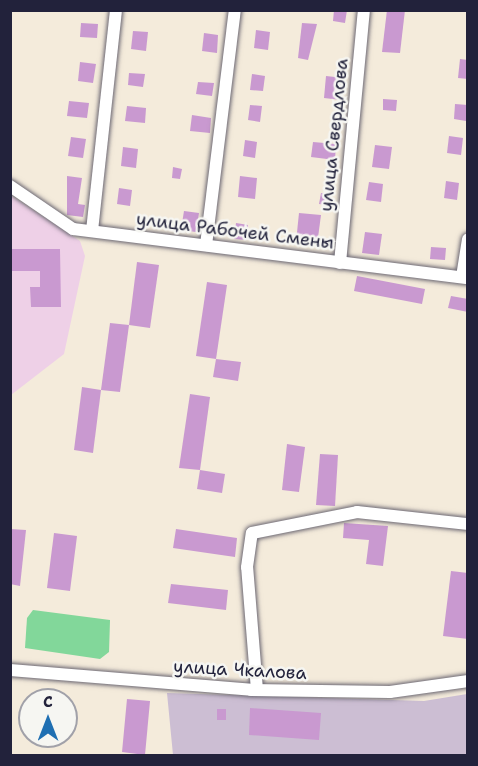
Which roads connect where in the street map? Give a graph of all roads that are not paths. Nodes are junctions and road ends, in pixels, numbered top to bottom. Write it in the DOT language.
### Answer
graph roads {
  1 [pos="116,10"];
  2 [pos="235,10"];
  3 [pos="364,10"];
  4 [pos="10,186"];
  5 [pos="92,231"];
  6 [pos="468,239"];
  7 [pos="206,245"];
  8 [pos="340,263"];
  9 [pos="465,278"];
  10 [pos="468,524"];
  11 [pos="10,670"];
  12 [pos="468,681"];
  13 [pos="257,690"];
  1 -- 5 [label="street"];
  2 -- 7 [label="street"];
  3 -- 8 [label="street, улица Свердлова"];
  4 -- 5 [label="street, улица Рабочей Смены"];
  5 -- 7 [label="street, улица Рабочей Смены"];
  6 -- 9 [label="street"];
  7 -- 8 [label="street, улица Рабочей Смены"];
  8 -- 9 [label="street, улица Рабочей Смены"];
  10 -- 13 [label="street"];
  11 -- 13 [label="street, улица Чкалова"];
  12 -- 13 [label="street, улица Чкалова"];
}
